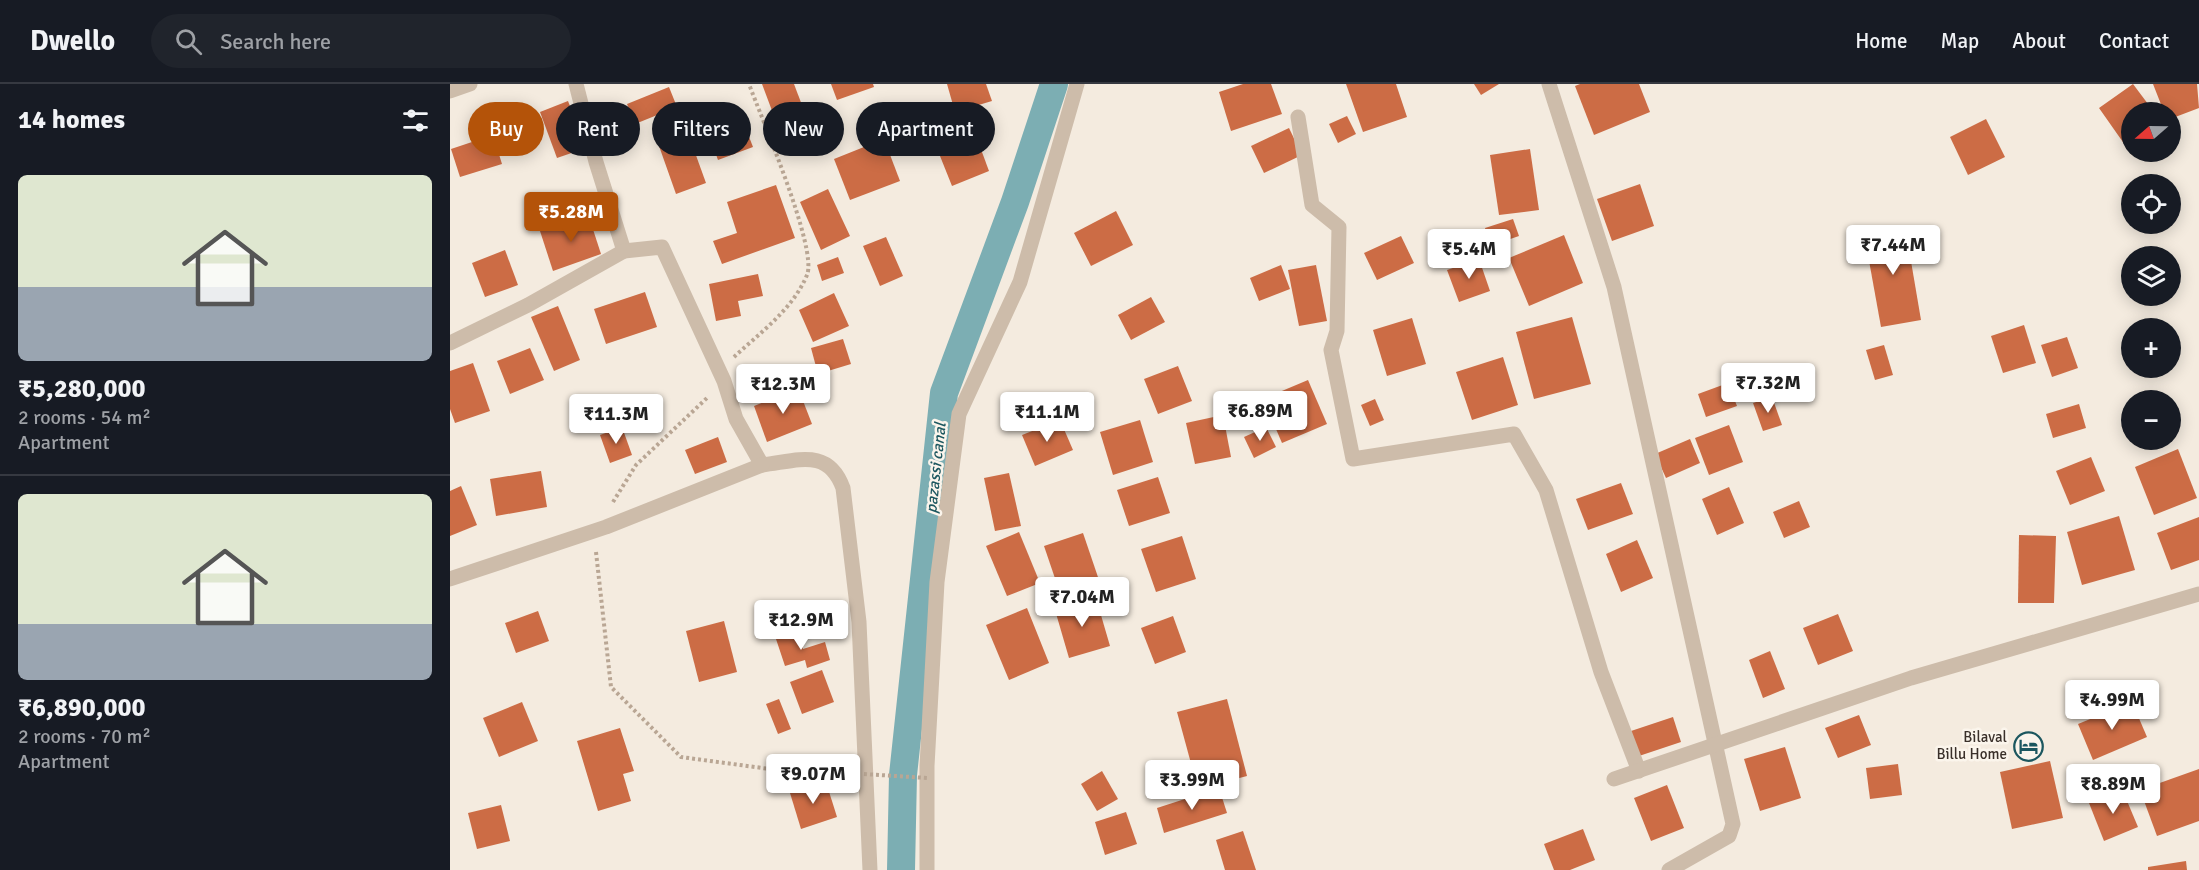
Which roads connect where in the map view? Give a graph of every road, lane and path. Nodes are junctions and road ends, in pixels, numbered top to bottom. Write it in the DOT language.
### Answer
graph roads {
  1 [pos="471,84"];
  2 [pos="576,84"];
  3 [pos="1077,84"];
  4 [pos="1550,84"];
  5 [pos="450,91"];
  6 [pos="1298,117"];
  7 [pos="624,251"];
  8 [pos="450,343"];
  9 [pos="762,465"];
  10 [pos="450,579"];
  11 [pos="2199,594"];
  12 [pos="1718,746"];
  13 [pos="1639,771"];
  14 [pos="864,774"];
  15 [pos="927,778"];
  16 [pos="1614,779"];
  17 [pos="870,870"];
  18 [pos="927,870"];
  19 [pos="1669,870"];
  1 -- 5 [label="street"];
  2 -- 7 [label="street"];
  3 -- 15 [label="street"];
  4 -- 12 [label="street"];
  6 -- 13 [label="street"];
  7 -- 8 [label="street"];
  7 -- 9 [label="street"];
  9 -- 10 [label="street"];
  9 -- 17 [label="street"];
  11 -- 12 [label="street"];
  12 -- 13 [label="street"];
  12 -- 19 [label="street"];
  13 -- 16 [label="street"];
  14 -- 15 [label="path, bridge"];
  15 -- 18 [label="street"];
}
